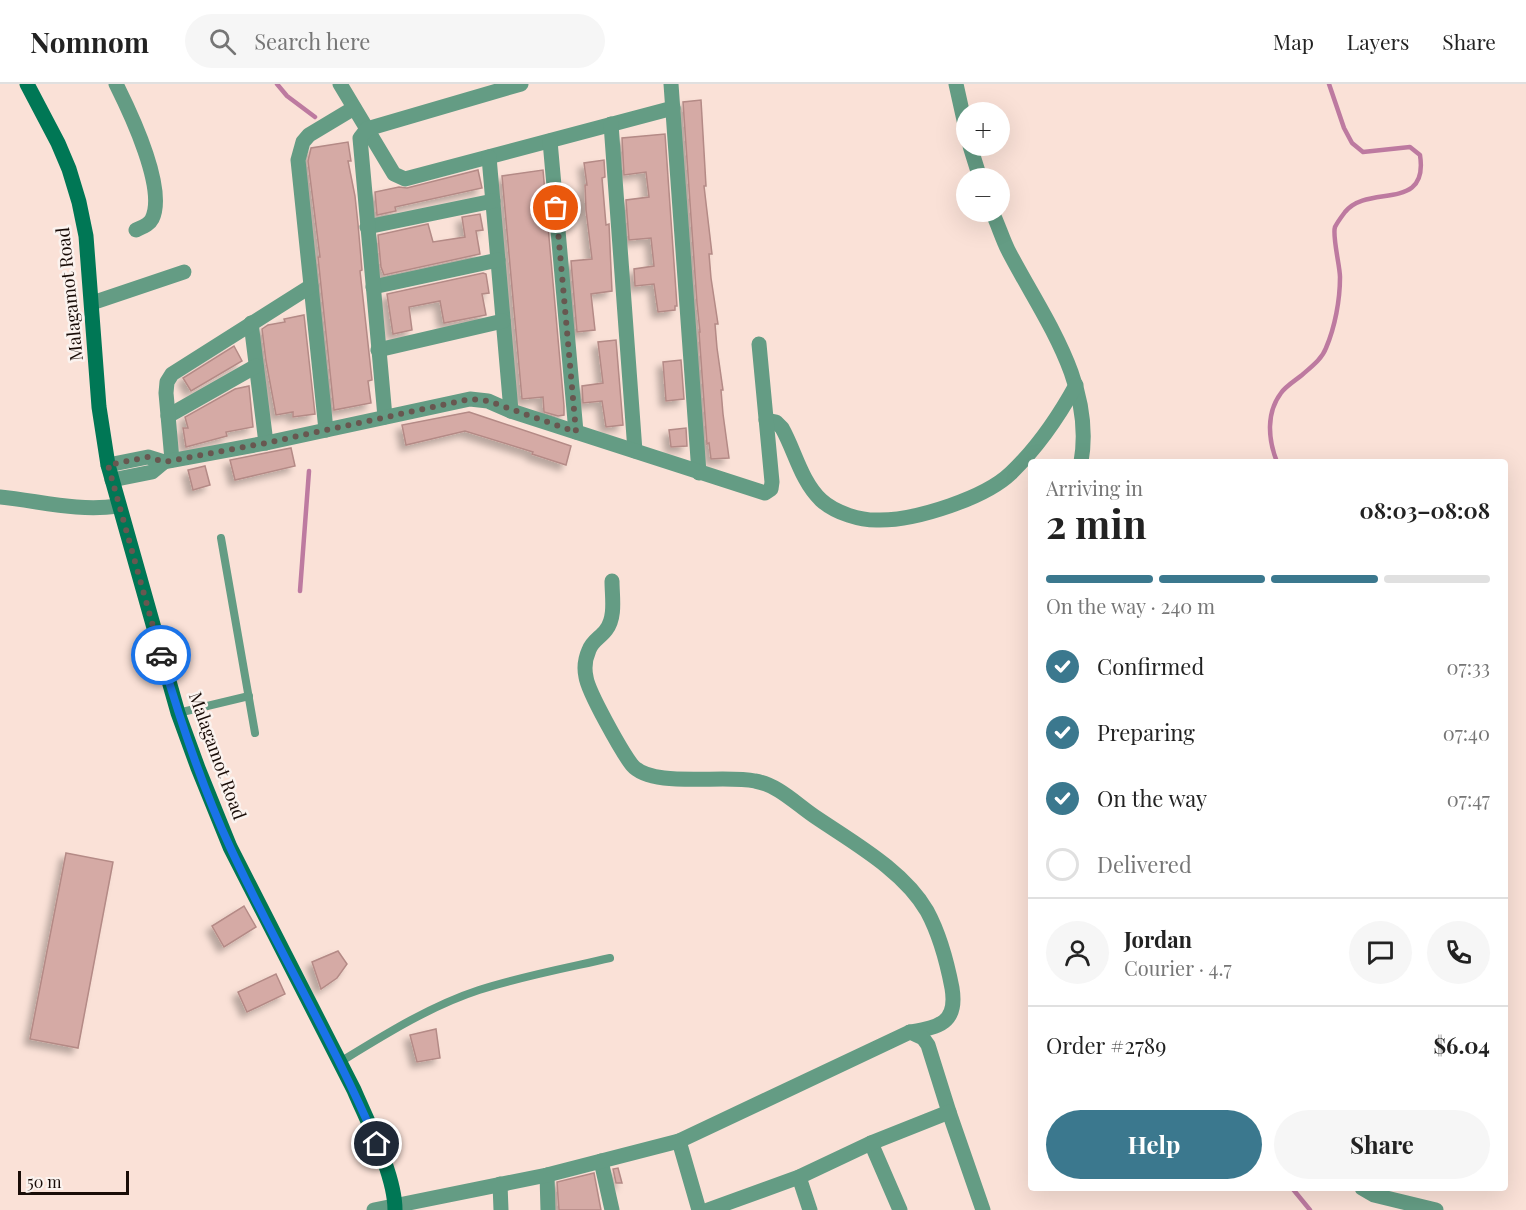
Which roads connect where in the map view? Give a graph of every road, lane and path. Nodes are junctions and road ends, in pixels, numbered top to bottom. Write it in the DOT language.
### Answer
graph roads {
  1 [pos="27,84"];
  2 [pos="116,84"];
  3 [pos="340,84"];
  4 [pos="521,84"];
  5 [pos="672,84"];
  6 [pos="956,84"];
  7 [pos="960,102"];
  8 [pos="354,108"];
  9 [pos="673,108"];
  10 [pos="611,124"];
  11 [pos="367,129"];
  12 [pos="550,141"];
  13 [pos="489,157"];
  14 [pos="493,201"];
  15 [pos="997,222"];
  16 [pos="367,227"];
  17 [pos="136,230"];
  18 [pos="498,260"];
  19 [pos="184,272"];
  20 [pos="310,286"];
  21 [pos="373,287"];
  22 [pos="92,303"];
  23 [pos="503,321"];
  24 [pos="251,323"];
  25 [pos="759,344"];
  26 [pos="378,350"];
  27 [pos="256,366"];
  28 [pos="1076,385"];
  29 [pos="511,411"];
  30 [pos="168,416"];
  31 [pos="384,417"];
  32 [pos="766,420"];
  33 [pos="326,430"];
  34 [pos="576,432"];
  35 [pos="266,443"];
  36 [pos="635,451"];
  37 [pos="1081,459"];
  38 [pos="168,461"];
  39 [pos="110,473"];
  40 [pos="699,473"];
  41 [pos="0,497"];
  42 [pos="118,506"];
  43 [pos="222,538"];
  44 [pos="612,581"];
  45 [pos="249,696"];
  46 [pos="178,713"];
  47 [pos="255,733"];
  48 [pos="610,958"];
  49 [pos="910,1032"];
  50 [pos="340,1062"];
  51 [pos="949,1112"];
  52 [pos="678,1141"];
  53 [pos="871,1143"];
  54 [pos="601,1161"];
  55 [pos="547,1175"];
  56 [pos="798,1177"];
  57 [pos="500,1184"];
  58 [pos="1367,1191"];
  59 [pos="395,1207"];
  60 [pos="374,1210"];
  61 [pos="501,1210"];
  62 [pos="548,1210"];
  63 [pos="612,1210"];
  64 [pos="699,1210"];
  65 [pos="708,1210"];
  66 [pos="810,1210"];
  67 [pos="900,1210"];
  68 [pos="983,1210"];
  69 [pos="1436,1210"];
  1 -- 22 [label="street, Malagamot Road"];
  2 -- 17 [label="street"];
  3 -- 8 [label="street"];
  4 -- 11 [label="street"];
  5 -- 9 [label="street"];
  6 -- 7 [label="street"];
  8 -- 11 [label="street"];
  8 -- 20 [label="street"];
  9 -- 10 [label="street"];
  9 -- 40 [label="street"];
  10 -- 12 [label="street"];
  10 -- 36 [label="street"];
  11 -- 13 [label="street"];
  11 -- 16 [label="street"];
  12 -- 13 [label="street"];
  12 -- 34 [label="street"];
  13 -- 14 [label="street"];
  14 -- 16 [label="street"];
  14 -- 18 [label="street"];
  15 -- 28 [label="street"];
  16 -- 21 [label="street"];
  18 -- 21 [label="street"];
  18 -- 23 [label="street"];
  19 -- 22 [label="street"];
  20 -- 24 [label="street"];
  20 -- 33 [label="street"];
  21 -- 26 [label="street"];
  22 -- 39 [label="street, Malagamot Road"];
  23 -- 26 [label="street"];
  23 -- 29 [label="street"];
  24 -- 27 [label="street"];
  24 -- 30 [label="street"];
  25 -- 32 [label="street"];
  26 -- 31 [label="street"];
  27 -- 30 [label="street"];
  27 -- 35 [label="street"];
  28 -- 32 [label="street"];
  28 -- 37 [label="street"];
  29 -- 31 [label="street"];
  29 -- 34 [label="street"];
  30 -- 38 [label="street"];
  31 -- 33 [label="street"];
  32 -- 40 [label="street"];
  33 -- 35 [label="street"];
  34 -- 36 [label="street"];
  35 -- 38 [label="street"];
  36 -- 40 [label="street"];
  38 -- 39 [label="street"];
  39 -- 42 [label="street, Malagamot Road"];
  41 -- 42 [label="street"];
  42 -- 46 [label="street, Malagamot Road"];
  43 -- 45 [label="lane"];
  44 -- 49 [label="street"];
  45 -- 46 [label="lane"];
  45 -- 47 [label="lane"];
  46 -- 50 [label="street, Malagamot Road"];
  48 -- 50 [label="lane"];
  49 -- 51 [label="street"];
  49 -- 52 [label="street"];
  50 -- 59 [label="street, Malagamot Road"];
  51 -- 53 [label="street"];
  51 -- 68 [label="street"];
  52 -- 54 [label="street"];
  52 -- 64 [label="street"];
  53 -- 56 [label="street"];
  53 -- 67 [label="street"];
  54 -- 55 [label="street"];
  54 -- 63 [label="street"];
  55 -- 57 [label="street"];
  55 -- 62 [label="street"];
  56 -- 65 [label="street"];
  56 -- 66 [label="street"];
  57 -- 59 [label="street"];
  57 -- 61 [label="street"];
  58 -- 69 [label="street"];
  59 -- 60 [label="street"];
}
